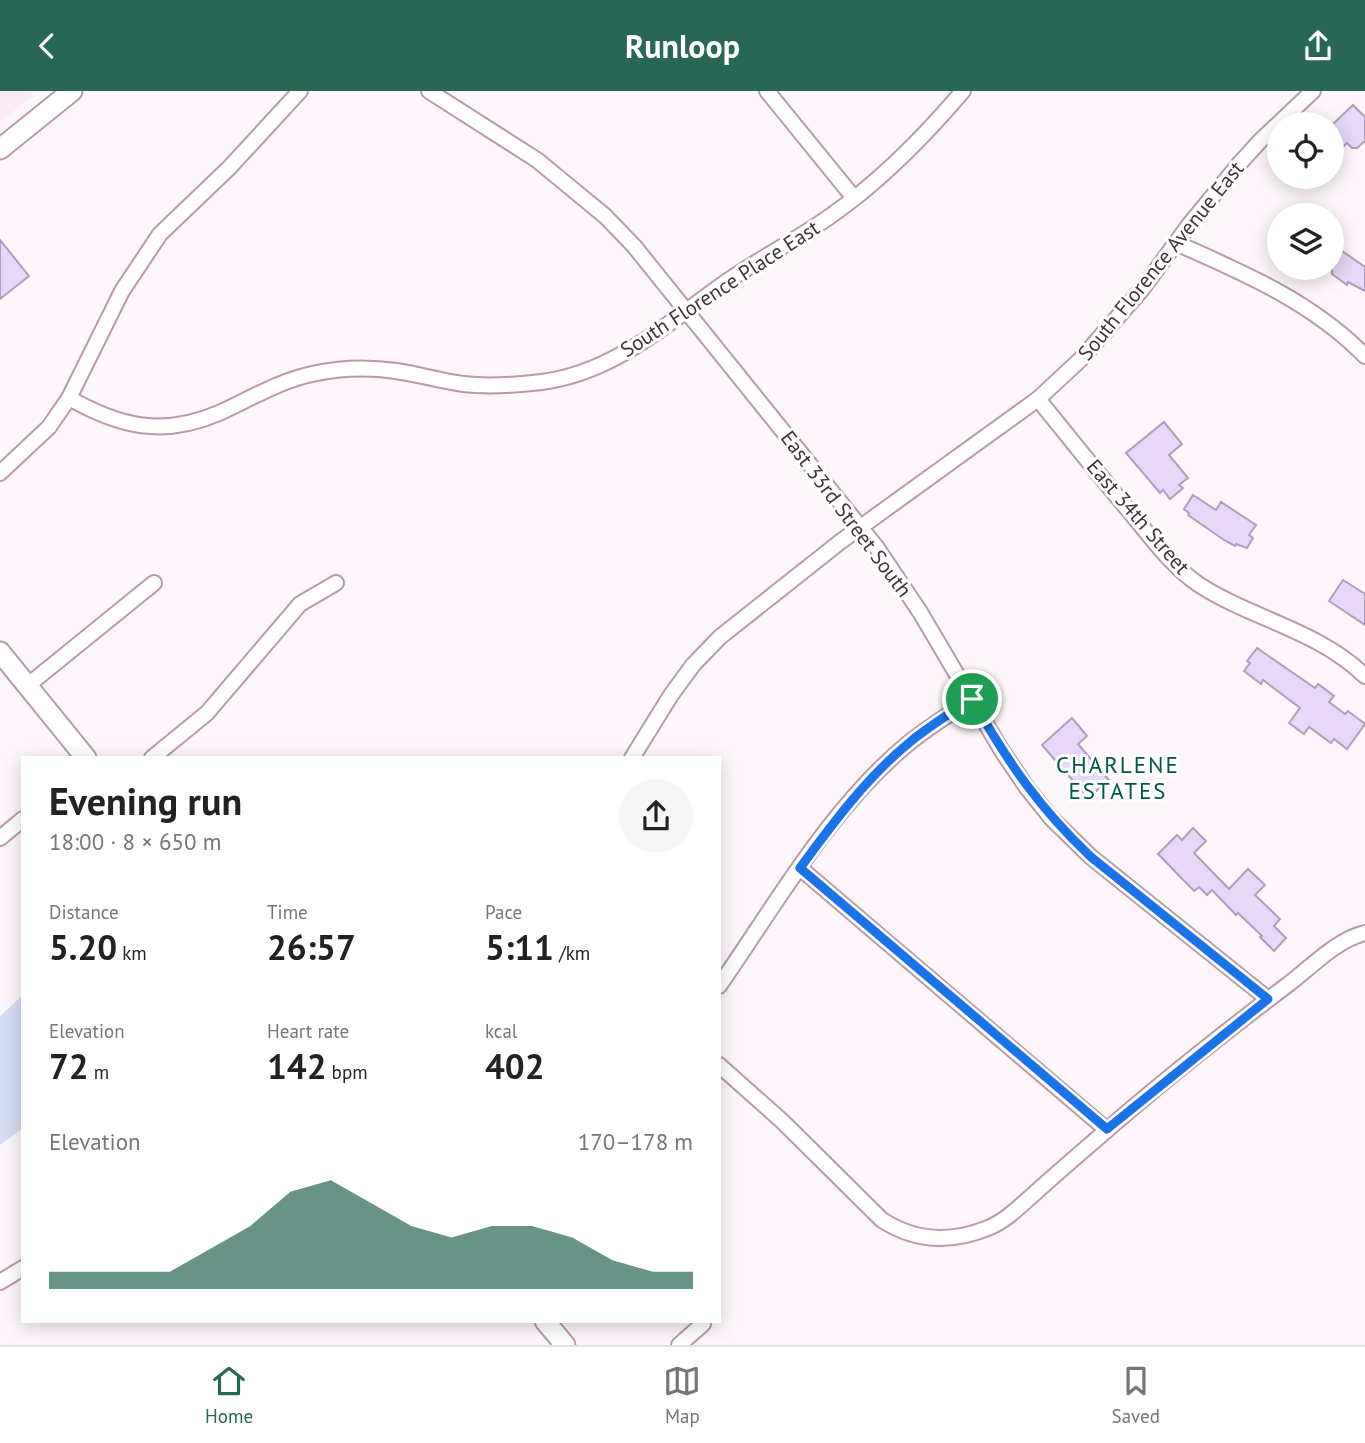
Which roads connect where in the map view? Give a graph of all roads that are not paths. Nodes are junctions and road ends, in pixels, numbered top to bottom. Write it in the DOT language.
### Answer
graph roads {
  1 [pos="300,91"];
  2 [pos="429,91"];
  3 [pos="767,91"];
  4 [pos="963,91"];
  5 [pos="1313,91"];
  6 [pos="60,95"];
  7 [pos="0,149"];
  8 [pos="854,198"];
  9 [pos="1176,243"];
  10 [pos="686,311"];
  11 [pos="1365,356"];
  12 [pos="69,398"];
  13 [pos="1038,399"];
  14 [pos="0,473"];
  15 [pos="860,527"];
  16 [pos="154,583"];
  17 [pos="336,583"];
  18 [pos="0,652"];
  19 [pos="1365,676"];
  20 [pos="27,685"];
  21 [pos="972,699"];
  22 [pos="84,756"];
  23 [pos="154,756"];
  24 [pos="633,756"];
  25 [pos="21,821"];
  26 [pos="0,838"];
  27 [pos="800,868"];
  28 [pos="1365,933"];
  29 [pos="721,983"];
  30 [pos="1268,999"];
  31 [pos="721,1067"];
  32 [pos="1107,1129"];
  33 [pos="21,1269"];
  34 [pos="0,1282"];
  35 [pos="547,1323"];
  36 [pos="703,1324"];
  37 [pos="565,1345"];
  38 [pos="679,1345"];
  1 -- 12 [label="street"];
  2 -- 10 [label="street, East 33rd Street South"];
  3 -- 8 [label="street"];
  4 -- 8 [label="street, South Florence Place East"];
  5 -- 9 [label="street, South Florence Avenue East"];
  6 -- 7 [label="main road"];
  8 -- 10 [label="street, South Florence Place East"];
  9 -- 11 [label="street"];
  9 -- 13 [label="street, South Florence Avenue East"];
  10 -- 12 [label="street, South Florence Place East"];
  10 -- 15 [label="street, East 33rd Street South"];
  12 -- 14 [label="street"];
  13 -- 15 [label="street, South Florence Avenue East"];
  13 -- 19 [label="street, East 34th Street"];
  15 -- 21 [label="street, East 33rd Street South"];
  15 -- 24 [label="street, South Florence Avenue East"];
  16 -- 20 [label="street"];
  17 -- 23 [label="street"];
  18 -- 20 [label="main road"];
  20 -- 22 [label="main road"];
  21 -- 27 [label="street"];
  21 -- 30 [label="street, East 33rd Street South"];
  25 -- 26 [label="street"];
  27 -- 29 [label="street"];
  27 -- 32 [label="street"];
  28 -- 30 [label="street"];
  30 -- 32 [label="street"];
  31 -- 32 [label="street"];
  33 -- 34 [label="street"];
  35 -- 37 [label="main road"];
  36 -- 38 [label="street"];
}
